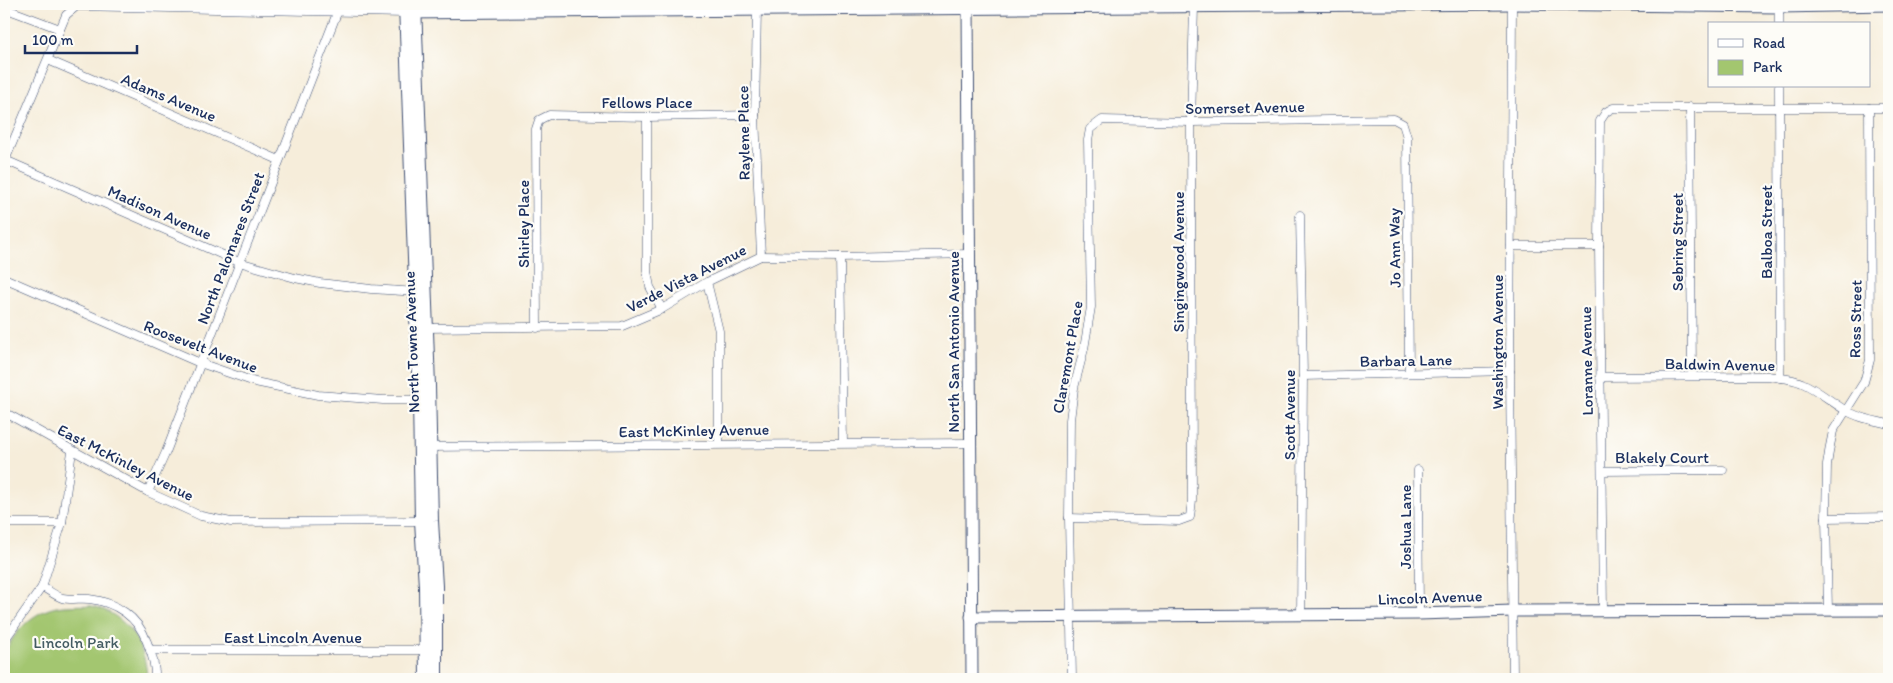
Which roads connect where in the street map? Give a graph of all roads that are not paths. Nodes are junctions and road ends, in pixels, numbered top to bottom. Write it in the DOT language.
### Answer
graph roads {
  1 [pos="1512,4"];
  2 [pos="1871,4"];
  3 [pos="1342,5"];
  4 [pos="1889,5"];
  5 [pos="737,6"];
  6 [pos="968,6"];
  7 [pos="1194,6"];
  8 [pos="1780,7"];
  9 [pos="4,8"];
  10 [pos="410,8"];
  11 [pos="550,8"];
  12 [pos="757,9"];
  13 [pos="337,13"];
  14 [pos="1780,22"];
  15 [pos="60,29"];
  16 [pos="48,60"];
  17 [pos="1780,88"];
  18 [pos="1690,107"];
  19 [pos="1780,107"];
  20 [pos="1869,108"];
  21 [pos="1889,108"];
  22 [pos="755,115"];
  23 [pos="647,117"];
  24 [pos="539,120"];
  25 [pos="1191,122"];
  26 [pos="1403,124"];
  27 [pos="1090,129"];
  28 [pos="279,160"];
  29 [pos="4,161"];
  30 [pos="1300,215"];
  31 [pos="1511,246"];
  32 [pos="1599,246"];
  33 [pos="969,254"];
  34 [pos="761,256"];
  35 [pos="840,258"];
  36 [pos="239,262"];
  37 [pos="4,278"];
  38 [pos="707,282"];
  39 [pos="420,292"];
  40 [pos="662,309"];
  41 [pos="422,328"];
  42 [pos="537,328"];
  43 [pos="200,364"];
  44 [pos="1510,371"];
  45 [pos="1410,374"];
  46 [pos="1303,376"];
  47 [pos="1692,376"];
  48 [pos="1600,377"];
  49 [pos="1780,378"];
  50 [pos="424,400"];
  51 [pos="1846,411"];
  52 [pos="4,412"];
  53 [pos="1889,424"];
  54 [pos="843,443"];
  55 [pos="970,443"];
  56 [pos="719,444"];
  57 [pos="425,447"];
  58 [pos="72,452"];
  59 [pos="1418,470"];
  60 [pos="1723,470"];
  61 [pos="1602,471"];
  62 [pos="148,492"];
  63 [pos="1889,517"];
  64 [pos="1068,518"];
  65 [pos="1826,518"];
  66 [pos="421,522"];
  67 [pos="4,523"];
  68 [pos="62,524"];
  69 [pos="42,587"];
  70 [pos="1828,610"];
  71 [pos="1889,610"];
  72 [pos="1513,611"];
  73 [pos="1603,612"];
  74 [pos="1419,614"];
  75 [pos="1072,615"];
  76 [pos="1301,616"];
  77 [pos="971,617"];
  78 [pos="4,641"];
  79 [pos="150,650"];
  80 [pos="431,650"];
  81 [pos="155,679"];
  82 [pos="426,679"];
  83 [pos="436,679"];
  84 [pos="972,679"];
  85 [pos="1072,679"];
  86 [pos="1513,679"];
  1 -- 3 [label="main road"];
  1 -- 8 [label="main road"];
  1 -- 31 [label="street, Washington Avenue"];
  2 -- 4 [label="main road"];
  2 -- 8 [label="main road"];
  3 -- 7 [label="main road"];
  5 -- 11 [label="main road"];
  5 -- 12 [label="main road"];
  6 -- 7 [label="main road"];
  6 -- 12 [label="main road"];
  6 -- 33 [label="main road, North San Antonio Avenue"];
  7 -- 25 [label="street, Singingwood Avenue"];
  8 -- 14 [label="street"];
  9 -- 15 [label="street"];
  10 -- 11 [label="main road"];
  10 -- 13 [label="street"];
  10 -- 39 [label="main road, North Towne Avenue"];
  12 -- 22 [label="street, Raylene Place"];
  13 -- 15 [label="street"];
  13 -- 28 [label="street, North Palomares Street"];
  15 -- 16 [label="street"];
  16 -- 28 [label="street, Adams Avenue"];
  16 -- 29 [label="street"];
  17 -- 19 [label="street, Balboa Street"];
  18 -- 19 [label="street"];
  18 -- 32 [label="street, Loranne Avenue"];
  18 -- 47 [label="street, Sebring Street"];
  19 -- 20 [label="street"];
  19 -- 49 [label="street, Balboa Street"];
  20 -- 21 [label="street"];
  20 -- 51 [label="street, Ross Street"];
  22 -- 23 [label="street, Fellows Place"];
  22 -- 34 [label="street, Raylene Place"];
  23 -- 24 [label="street, Fellows Place"];
  23 -- 40 [label="street"];
  24 -- 42 [label="street, Shirley Place"];
  25 -- 26 [label="street, Somerset Avenue"];
  25 -- 27 [label="street, Somerset Avenue"];
  25 -- 64 [label="street, Singingwood Avenue"];
  26 -- 45 [label="street, Jo Ann Way"];
  27 -- 64 [label="street, Claremont Place"];
  28 -- 36 [label="street, North Palomares Street"];
  29 -- 36 [label="street, Madison Avenue"];
  30 -- 46 [label="street, Scott Avenue"];
  31 -- 32 [label="street"];
  31 -- 44 [label="street, Washington Avenue"];
  32 -- 48 [label="street, Loranne Avenue"];
  33 -- 35 [label="street, Verde Vista Avenue"];
  33 -- 55 [label="main road, North San Antonio Avenue"];
  34 -- 35 [label="street, Verde Vista Avenue"];
  34 -- 38 [label="street, Verde Vista Avenue"];
  35 -- 54 [label="street"];
  36 -- 39 [label="street, Madison Avenue"];
  36 -- 43 [label="street, North Palomares Street"];
  37 -- 43 [label="street, Roosevelt Avenue"];
  38 -- 40 [label="street, Verde Vista Avenue"];
  38 -- 56 [label="street"];
  39 -- 41 [label="main road, North Towne Avenue"];
  40 -- 42 [label="street, Verde Vista Avenue"];
  41 -- 42 [label="street, Verde Vista Avenue"];
  41 -- 50 [label="main road, North Towne Avenue"];
  43 -- 50 [label="street, Roosevelt Avenue"];
  43 -- 62 [label="street, North Palomares Street"];
  44 -- 45 [label="street, Barbara Lane"];
  44 -- 72 [label="street, Washington Avenue"];
  45 -- 46 [label="street, Barbara Lane"];
  46 -- 76 [label="street, Scott Avenue"];
  47 -- 48 [label="street, Baldwin Avenue"];
  47 -- 49 [label="street, Baldwin Avenue"];
  48 -- 61 [label="street, Loranne Avenue"];
  49 -- 51 [label="street, Baldwin Avenue"];
  50 -- 57 [label="main road, North Towne Avenue"];
  51 -- 53 [label="street, Baldwin Avenue"];
  51 -- 65 [label="street, Ross Street"];
  52 -- 58 [label="street, East McKinley Avenue"];
  54 -- 55 [label="street, East McKinley Avenue"];
  54 -- 56 [label="street, East McKinley Avenue"];
  55 -- 77 [label="main road, North San Antonio Avenue"];
  56 -- 57 [label="street, East McKinley Avenue"];
  57 -- 66 [label="main road, North Towne Avenue"];
  57 -- 80 [label="main road, North Towne Avenue"];
  58 -- 62 [label="street, East McKinley Avenue"];
  58 -- 68 [label="street"];
  59 -- 74 [label="street, Joshua Lane"];
  60 -- 61 [label="street, Blakely Court"];
  61 -- 73 [label="street, Loranne Avenue"];
  62 -- 66 [label="street, East McKinley Avenue"];
  63 -- 65 [label="street"];
  64 -- 75 [label="street, Claremont Place"];
  65 -- 70 [label="street, Ross Street"];
  66 -- 80 [label="main road, North Towne Avenue"];
  67 -- 68 [label="street"];
  68 -- 69 [label="street"];
  69 -- 78 [label="street"];
  69 -- 79 [label="street"];
  70 -- 71 [label="main road, Lincoln Avenue"];
  70 -- 73 [label="main road, Lincoln Avenue"];
  72 -- 73 [label="main road, Lincoln Avenue"];
  72 -- 74 [label="main road, Lincoln Avenue"];
  72 -- 86 [label="street, Washington Avenue"];
  74 -- 76 [label="main road, Lincoln Avenue"];
  75 -- 76 [label="main road, Lincoln Avenue"];
  75 -- 77 [label="main road, Lincoln Avenue"];
  75 -- 85 [label="street, Claremont Place"];
  77 -- 84 [label="main road, North San Antonio Avenue"];
  79 -- 80 [label="street, East Lincoln Avenue"];
  79 -- 81 [label="street"];
  80 -- 82 [label="main road, North Towne Avenue"];
  80 -- 83 [label="main road, North Towne Avenue"];
}
